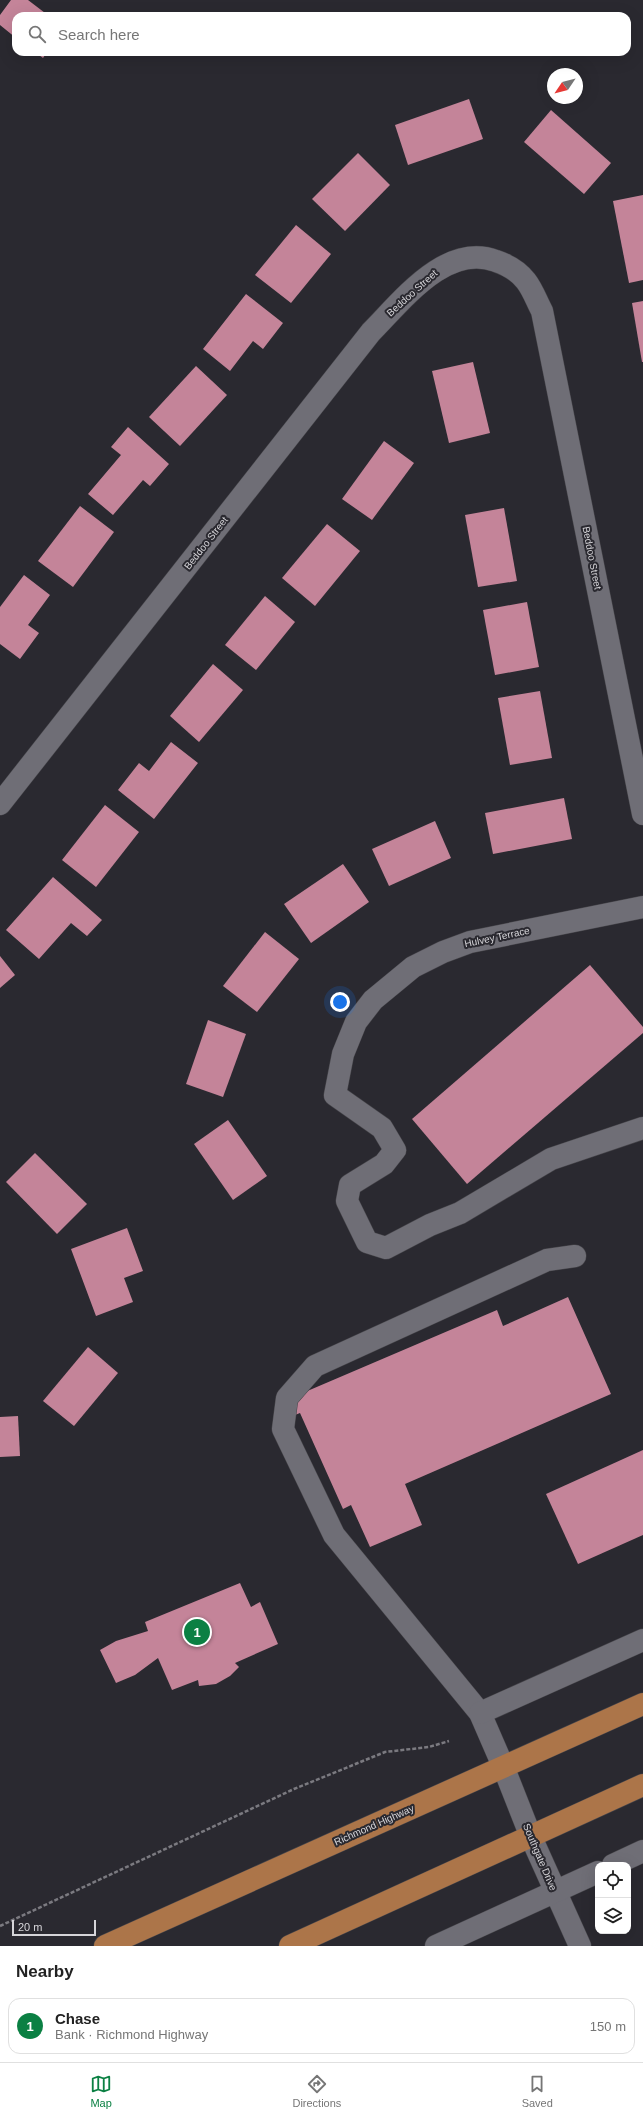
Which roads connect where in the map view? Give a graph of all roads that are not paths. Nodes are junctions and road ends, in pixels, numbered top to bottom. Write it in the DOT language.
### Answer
graph roads {
  1 [pos="0,804"];
  2 [pos="643,814"];
  3 [pos="643,908"];
  4 [pos="643,1128"];
  5 [pos="575,1256"];
  6 [pos="643,1640"];
  7 [pos="643,1704"];
  8 [pos="480,1713"];
  9 [pos="503,1766"];
  10 [pos="643,1785"];
  11 [pos="531,1837"];
  12 [pos="643,1851"];
  13 [pos="619,1862"];
  14 [pos="595,1873"];
  15 [pos="555,1892"];
  16 [pos="105,1946"];
  17 [pos="290,1946"];
  18 [pos="436,1946"];
  19 [pos="580,1946"];
  1 -- 2 [label="street, Beddoo Street"];
  3 -- 4 [label="street, Hulvey Terrace"];
  5 -- 8 [label="street, Southgate Drive"];
  6 -- 8 [label="street"];
  7 -- 9 [label="highway, Richmond Highway"];
  8 -- 9 [label="street, Southgate Drive"];
  9 -- 11 [label="street, Southgate Drive"];
  9 -- 16 [label="highway, Richmond Highway"];
  10 -- 11 [label="highway"];
  11 -- 15 [label="street, Southgate Drive"];
  11 -- 17 [label="highway"];
  12 -- 13 [label="street"];
  14 -- 15 [label="street"];
  15 -- 18 [label="street"];
  15 -- 19 [label="street, Southgate Drive"];
}
